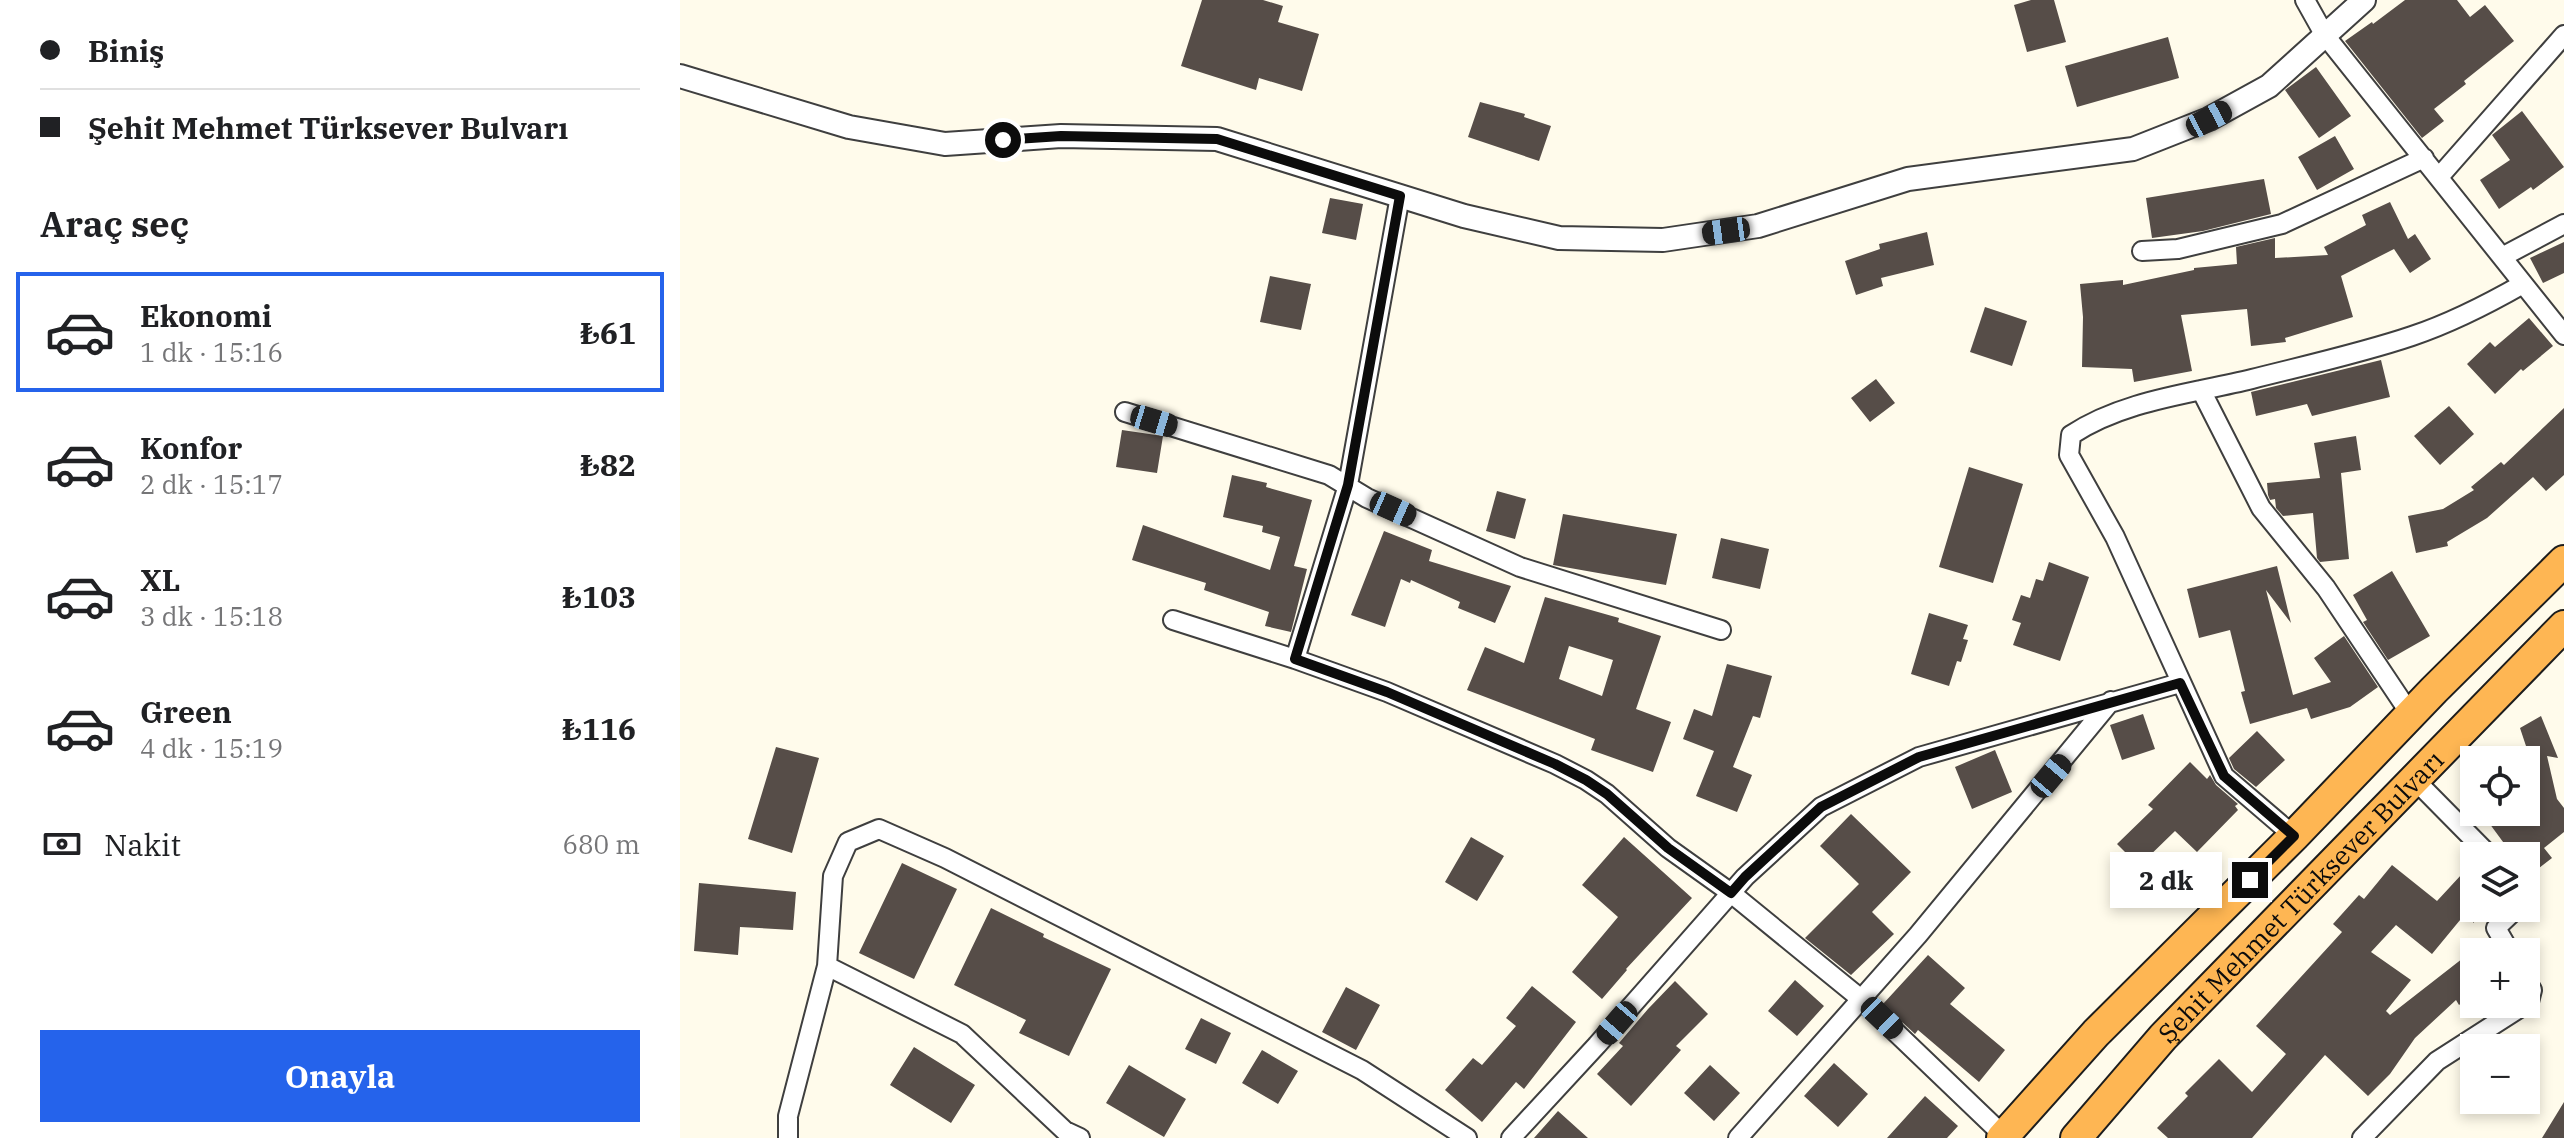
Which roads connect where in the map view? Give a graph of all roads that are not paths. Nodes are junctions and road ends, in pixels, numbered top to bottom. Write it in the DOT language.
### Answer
graph roads {
  1 [pos="2305,0"];
  2 [pos="2364,0"];
  3 [pos="2324,34"];
  4 [pos="2564,35"];
  5 [pos="680,76"];
  6 [pos="2424,158"];
  7 [pos="2439,177"];
  8 [pos="1400,196"];
  9 [pos="2564,224"];
  10 [pos="2142,251"];
  11 [pos="2502,257"];
  12 [pos="2523,284"];
  13 [pos="2564,335"];
  14 [pos="2201,390"];
  15 [pos="1125,412"];
  16 [pos="1348,485"];
  17 [pos="2564,561"];
  18 [pos="1173,620"];
  19 [pos="2564,626"];
  20 [pos="1721,630"];
  21 [pos="1295,659"];
  22 [pos="2180,683"];
  23 [pos="2111,701"];
  24 [pos="2411,715"];
  25 [pos="2414,779"];
  26 [pos="2294,836"];
  27 [pos="2476,842"];
  28 [pos="1731,893"];
  29 [pos="2502,922"];
  30 [pos="2502,938"];
  31 [pos="827,966"];
  32 [pos="1861,999"];
  33 [pos="2504,1018"];
  34 [pos="2003,1137"];
  35 [pos="788,1138"];
  36 [pos="1080,1138"];
  37 [pos="1467,1138"];
  38 [pos="1511,1138"];
  39 [pos="1738,1138"];
  40 [pos="2076,1138"];
  41 [pos="2362,1138"];
  1 -- 3 [label="street"];
  2 -- 3 [label="street"];
  3 -- 6 [label="street"];
  3 -- 8 [label="street"];
  4 -- 7 [label="street"];
  5 -- 8 [label="street"];
  6 -- 7 [label="street"];
  6 -- 10 [label="street"];
  7 -- 11 [label="street"];
  8 -- 16 [label="street"];
  9 -- 11 [label="street"];
  11 -- 12 [label="street"];
  12 -- 13 [label="street"];
  12 -- 14 [label="street"];
  14 -- 22 [label="street"];
  14 -- 24 [label="street"];
  15 -- 16 [label="street"];
  16 -- 20 [label="street"];
  16 -- 21 [label="street"];
  17 -- 24 [label="highway, Şehit Mehmet Türksever Bulvarı"];
  18 -- 21 [label="street"];
  19 -- 25 [label="highway, Şehit Mehmet Türksever Bulvarı"];
  21 -- 28 [label="street"];
  22 -- 23 [label="street"];
  22 -- 26 [label="street"];
  23 -- 28 [label="street"];
  23 -- 32 [label="street"];
  24 -- 26 [label="highway, Şehit Mehmet Türksever Bulvarı"];
  25 -- 27 [label="street"];
  25 -- 40 [label="highway, Şehit Mehmet Türksever Bulvarı"];
  26 -- 34 [label="highway, Şehit Mehmet Türksever Bulvarı"];
  28 -- 32 [label="street"];
  28 -- 38 [label="street"];
  29 -- 30 [label="street"];
  31 -- 35 [label="street"];
  31 -- 36 [label="street"];
  31 -- 37 [label="street"];
  32 -- 34 [label="street"];
  32 -- 39 [label="street"];
  33 -- 41 [label="street"];
}
